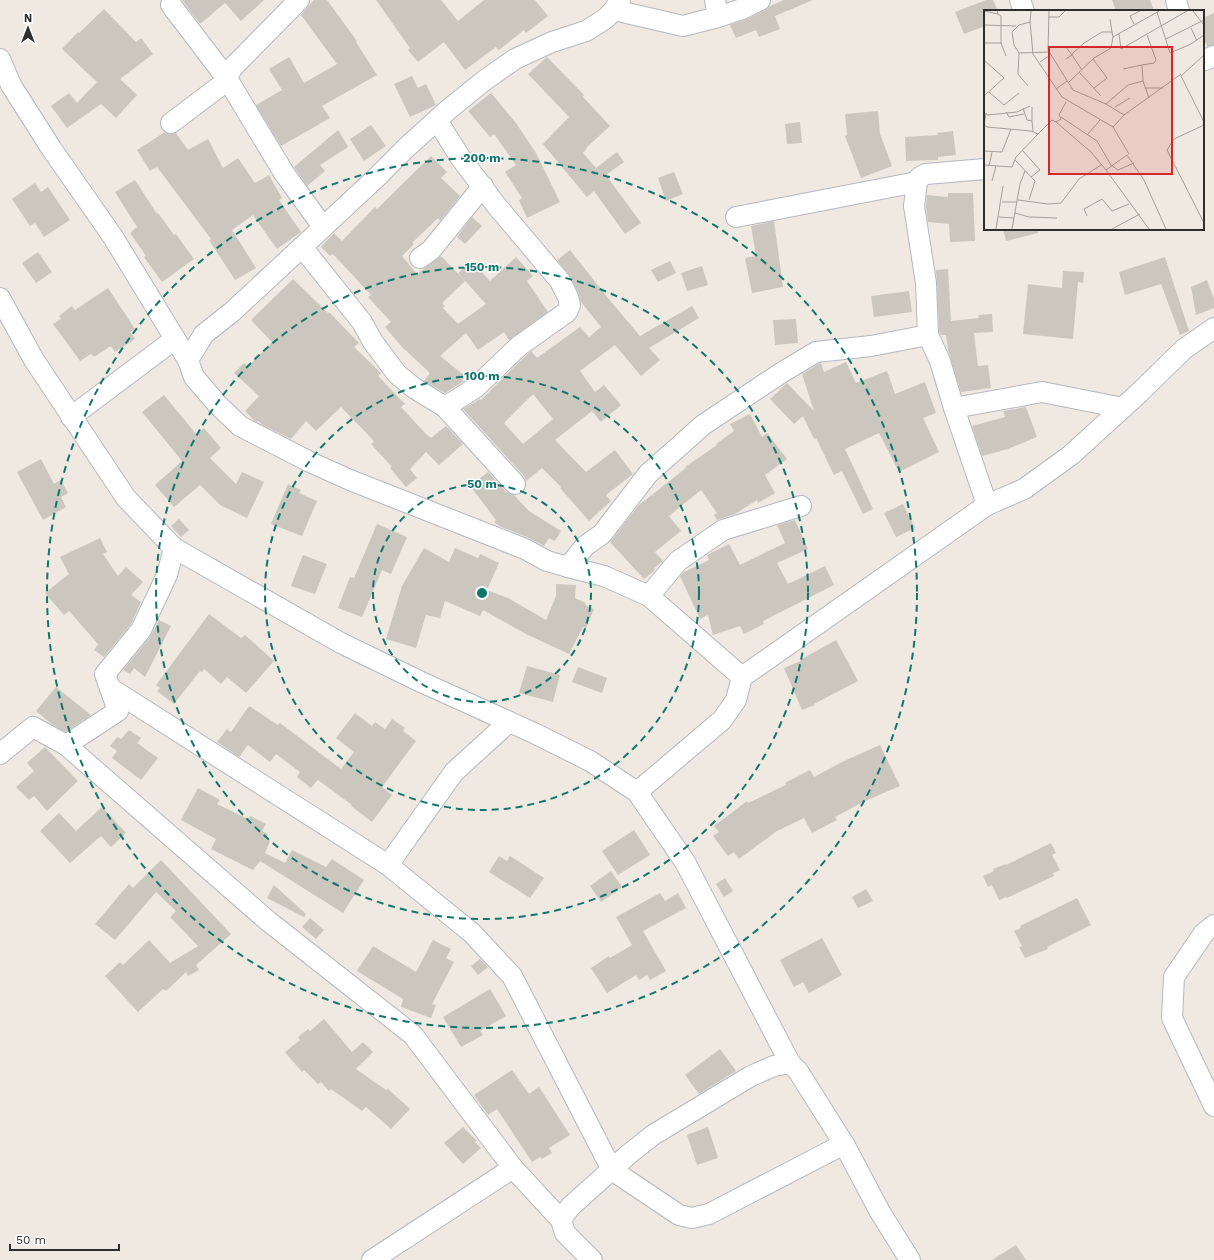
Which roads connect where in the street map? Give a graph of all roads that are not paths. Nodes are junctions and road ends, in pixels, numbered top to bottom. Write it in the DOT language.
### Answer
graph roads {
  1 [pos="299,0"];
  2 [pos="760,0"];
  3 [pos="1020,0"];
  4 [pos="1176,0"];
  5 [pos="171,5"];
  6 [pos="617,5"];
  7 [pos="716,8"];
  8 [pos="1024,10"];
  9 [pos="1179,10"];
  10 [pos="1214,56"];
  11 [pos="0,59"];
  12 [pos="1204,60"];
  13 [pos="228,80"];
  14 [pos="5,88"];
  15 [pos="437,120"];
  16 [pos="171,123"];
  17 [pos="984,169"];
  18 [pos="917,182"];
  19 [pos="483,186"];
  20 [pos="736,217"];
  21 [pos="323,227"];
  22 [pos="302,247"];
  23 [pos="420,258"];
  24 [pos="0,298"];
  25 [pos="1214,328"];
  26 [pos="928,335"];
  27 [pos="175,339"];
  28 [pos="188,360"];
  29 [pos="445,407"];
  30 [pos="954,408"];
  31 [pos="1123,408"];
  32 [pos="71,417"];
  33 [pos="515,484"];
  34 [pos="987,505"];
  35 [pos="801,506"];
  36 [pos="174,548"];
  37 [pos="568,567"];
  38 [pos="649,596"];
  39 [pos="742,677"];
  40 [pos="110,688"];
  41 [pos="509,722"];
  42 [pos="66,745"];
  43 [pos="0,754"];
  44 [pos="637,792"];
  45 [pos="388,865"];
  46 [pos="1214,925"];
  47 [pos="790,1063"];
  48 [pos="1214,1106"];
  49 [pos="844,1144"];
  50 [pos="513,1168"];
  51 [pos="612,1170"];
  52 [pos="561,1220"];
  53 [pos="372,1260"];
  54 [pos="592,1260"];
  55 [pos="910,1260"];
  1 -- 13 [label="street"];
  2 -- 7 [label="street"];
  3 -- 8 [label="street"];
  4 -- 9 [label="street"];
  5 -- 13 [label="street"];
  6 -- 7 [label="street"];
  6 -- 15 [label="street"];
  10 -- 12 [label="street"];
  11 -- 14 [label="street"];
  13 -- 16 [label="street"];
  13 -- 21 [label="street"];
  14 -- 27 [label="street"];
  15 -- 19 [label="street"];
  15 -- 21 [label="street"];
  17 -- 18 [label="street"];
  18 -- 20 [label="street"];
  18 -- 26 [label="street"];
  19 -- 23 [label="street"];
  19 -- 29 [label="street"];
  21 -- 22 [label="street"];
  22 -- 28 [label="street"];
  22 -- 29 [label="street"];
  24 -- 32 [label="street"];
  25 -- 31 [label="street"];
  26 -- 30 [label="street"];
  26 -- 37 [label="street"];
  27 -- 28 [label="street"];
  27 -- 32 [label="street"];
  28 -- 37 [label="street"];
  29 -- 33 [label="street"];
  30 -- 31 [label="street"];
  30 -- 34 [label="street"];
  31 -- 34 [label="street"];
  32 -- 36 [label="street"];
  34 -- 39 [label="street"];
  35 -- 38 [label="street"];
  36 -- 40 [label="street"];
  36 -- 41 [label="street"];
  37 -- 38 [label="street"];
  38 -- 39 [label="street"];
  39 -- 44 [label="street"];
  40 -- 42 [label="street"];
  40 -- 45 [label="street"];
  41 -- 44 [label="street"];
  41 -- 45 [label="street"];
  42 -- 43 [label="street"];
  42 -- 50 [label="street"];
  44 -- 47 [label="street"];
  45 -- 51 [label="street"];
  46 -- 48 [label="street"];
  47 -- 49 [label="street"];
  47 -- 51 [label="street"];
  49 -- 51 [label="street"];
  49 -- 55 [label="street"];
  50 -- 52 [label="street"];
  50 -- 53 [label="street"];
  51 -- 52 [label="street"];
  52 -- 54 [label="street"];
}
